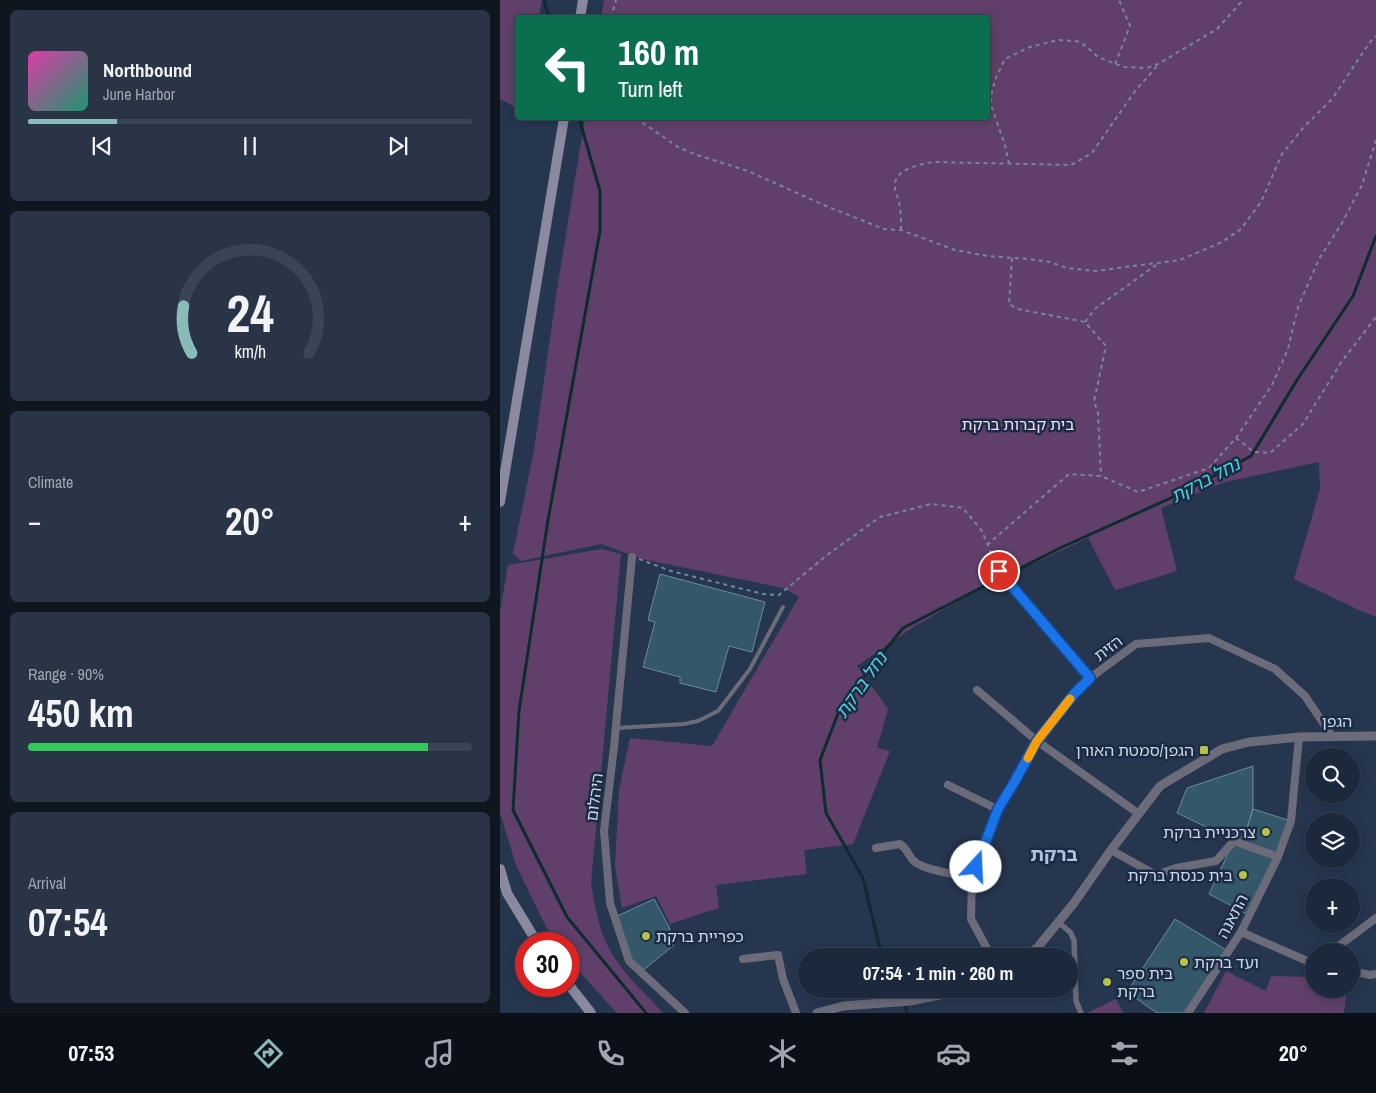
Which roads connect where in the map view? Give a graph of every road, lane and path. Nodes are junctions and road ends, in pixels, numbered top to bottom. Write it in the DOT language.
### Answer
graph roads {
  1 [pos="583,0"];
  2 [pos="616,0"];
  3 [pos="1119,0"];
  4 [pos="1243,0"];
  5 [pos="580,15"];
  6 [pos="612,15"];
  7 [pos="1376,36"];
  8 [pos="1115,64"];
  9 [pos="1158,64"];
  10 [pos="564,120"];
  11 [pos="639,120"];
  12 [pos="1376,140"];
  13 [pos="1009,164"];
  14 [pos="901,230"];
  15 [pos="1012,258"];
  16 [pos="1160,262"];
  17 [pos="1376,317"];
  18 [pos="1085,322"];
  19 [pos="1236,438"];
  20 [pos="1101,476"];
  21 [pos="500,502"];
  22 [pos="987,545"];
  23 [pos="632,557"];
  24 [pos="999,571"];
  25 [pos="783,607"];
  26 [pos="1090,678"];
  27 [pos="977,690"];
  28 [pos="616,728"];
  29 [pos="1332,736"];
  30 [pos="1376,736"];
  31 [pos="1298,737"];
  32 [pos="1037,741"];
  33 [pos="948,786"];
  34 [pos="998,809"];
  35 [pos="1139,814"];
  36 [pos="876,848"];
  37 [pos="1111,850"];
  38 [pos="1278,857"];
  39 [pos="500,870"];
  40 [pos="972,878"];
  41 [pos="1376,918"];
  42 [pos="1058,922"];
  43 [pos="531,932"];
  44 [pos="1241,932"];
  45 [pos="1343,943"];
  46 [pos="987,948"];
  47 [pos="1037,948"];
  48 [pos="743,960"];
  49 [pos="1305,960"];
  50 [pos="1360,973"];
  51 [pos="1376,974"];
  52 [pos="578,997"];
  53 [pos="924,998"];
  54 [pos="591,1013"];
  55 [pos="685,1013"];
  56 [pos="796,1013"];
  57 [pos="817,1013"];
  58 [pos="1081,1013"];
  59 [pos="1188,1013"];
  1 -- 5 [label="main road"];
  2 -- 6 [label="path"];
  3 -- 8 [label="path"];
  4 -- 9 [label="path"];
  7 -- 16 [label="path"];
  8 -- 9 [label="path"];
  8 -- 13 [label="path"];
  9 -- 13 [label="path"];
  10 -- 21 [label="main road"];
  11 -- 14 [label="path"];
  12 -- 19 [label="path"];
  13 -- 14 [label="path"];
  14 -- 15 [label="path"];
  15 -- 16 [label="path"];
  15 -- 18 [label="path"];
  16 -- 18 [label="path"];
  17 -- 19 [label="path"];
  18 -- 20 [label="path"];
  19 -- 20 [label="path"];
  20 -- 22 [label="path"];
  22 -- 23 [label="path"];
  22 -- 24 [label="path"];
  23 -- 28 [label="street, היהלום"];
  24 -- 26 [label="street"];
  25 -- 28 [label="lane"];
  26 -- 29 [label="street, הזית"];
  26 -- 32 [label="street, הזית"];
  27 -- 32 [label="street"];
  28 -- 55 [label="street, היהלום"];
  29 -- 30 [label="street, הגפן"];
  29 -- 31 [label="street, הגפן"];
  31 -- 35 [label="street, הגפן"];
  31 -- 38 [label="street, התאנה"];
  32 -- 34 [label="street, הזית"];
  32 -- 35 [label="street"];
  33 -- 34 [label="street"];
  34 -- 40 [label="street, הזית"];
  35 -- 37 [label="street, הגפן"];
  36 -- 40 [label="street"];
  37 -- 38 [label="street"];
  37 -- 42 [label="street, הגפן"];
  38 -- 44 [label="street, התאנה"];
  39 -- 43 [label="main road"];
  40 -- 46 [label="street, הזית"];
  41 -- 45 [label="street"];
  42 -- 47 [label="street, הגפן"];
  42 -- 58 [label="street"];
  44 -- 49 [label="street"];
  44 -- 59 [label="street, התאנה"];
  48 -- 56 [label="street"];
  50 -- 51 [label="street"];
  52 -- 54 [label="main road"];
  53 -- 57 [label="street"];
}
